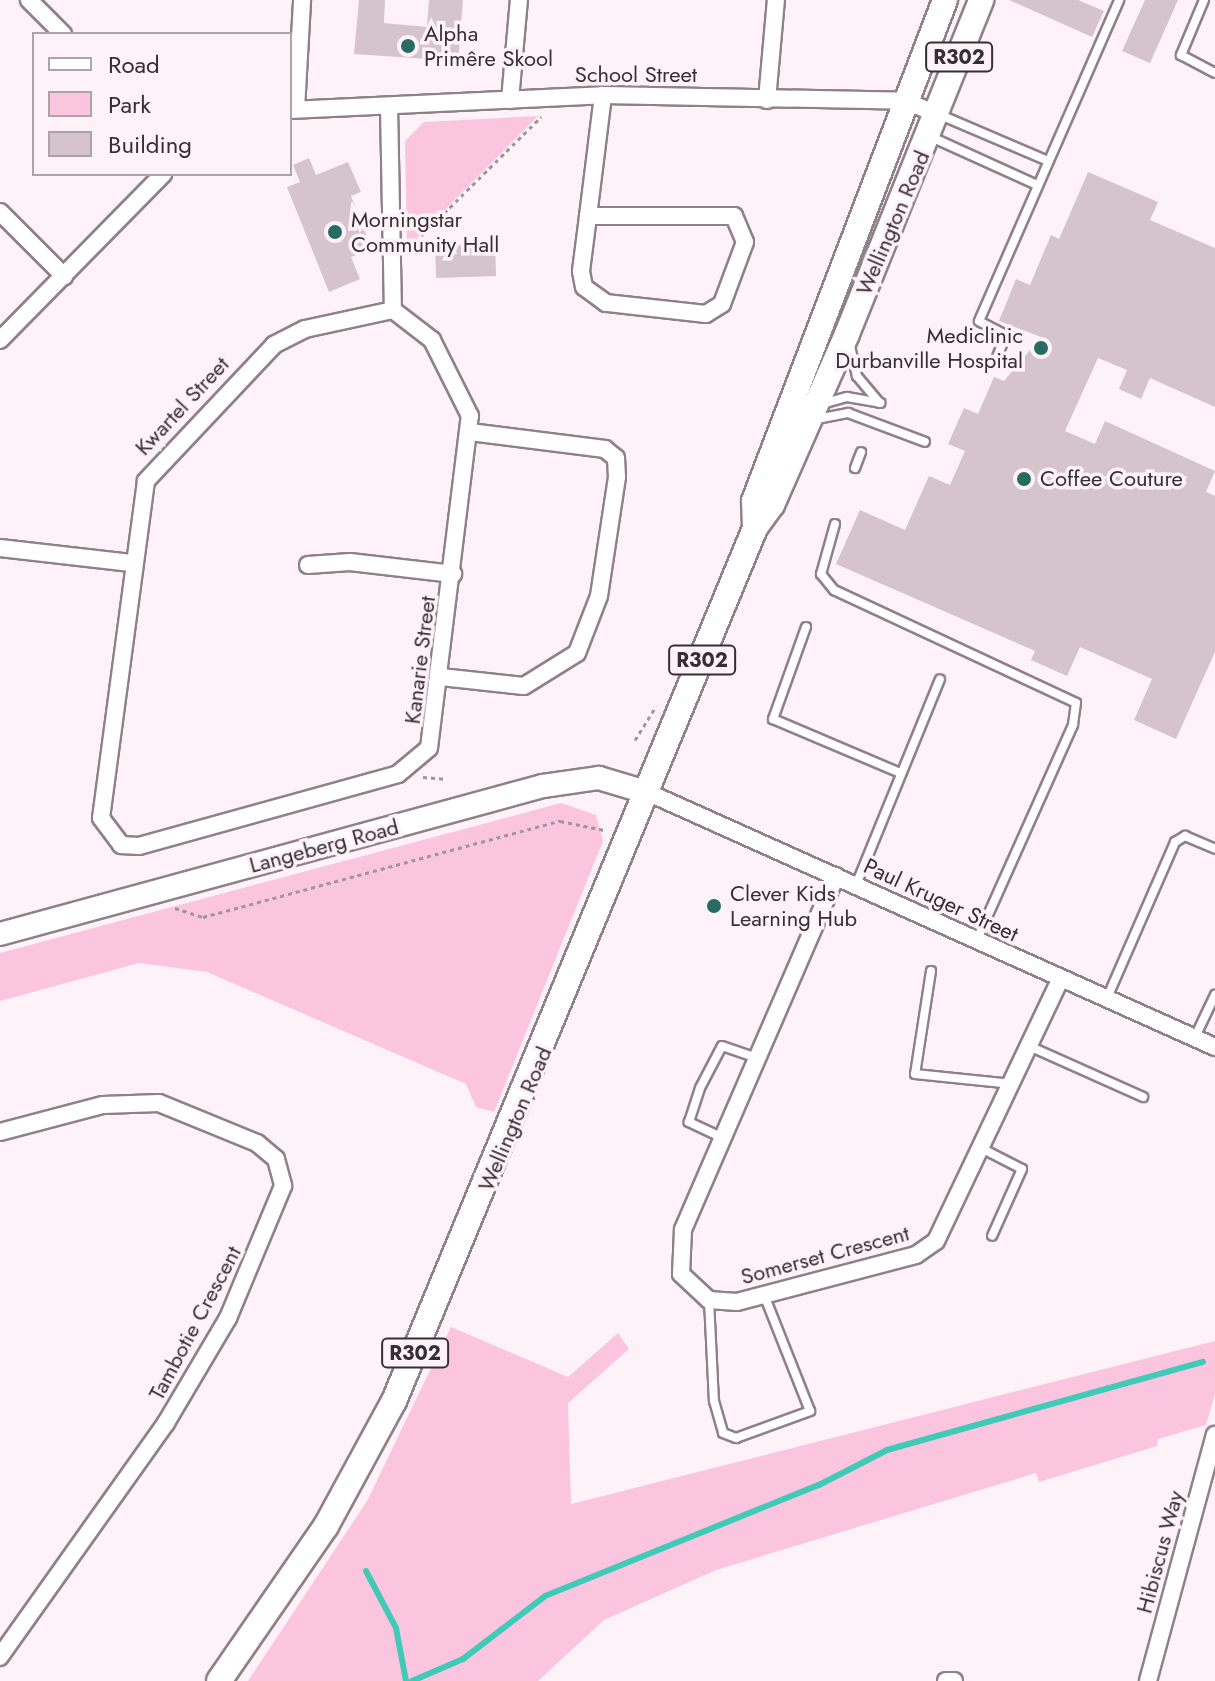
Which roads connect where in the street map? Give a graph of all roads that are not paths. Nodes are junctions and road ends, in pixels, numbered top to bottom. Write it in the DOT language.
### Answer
graph roads {
  1 [pos="29,0"];
  2 [pos="302,0"];
  3 [pos="519,0"];
  4 [pos="776,0"];
  5 [pos="945,0"];
  6 [pos="981,0"];
  7 [pos="1119,0"];
  8 [pos="1204,0"];
  9 [pos="61,32"];
  10 [pos="1215,73"];
  11 [pos="603,95"];
  12 [pos="510,100"];
  13 [pos="767,100"];
  14 [pos="389,106"];
  15 [pos="897,109"];
  16 [pos="293,110"];
  17 [pos="933,125"];
  18 [pos="1048,161"];
  19 [pos="161,176"];
  20 [pos="1037,185"];
  21 [pos="0,212"];
  22 [pos="588,216"];
  23 [pos="64,276"];
  24 [pos="393,310"];
  25 [pos="847,334"];
  26 [pos="0,340"];
  27 [pos="995,362"];
  28 [pos="798,422"];
  29 [pos="470,432"];
  30 [pos="925,442"];
  31 [pos="861,452"];
  32 [pos="855,468"];
  33 [pos="835,524"];
  34 [pos="0,548"];
  35 [pos="131,563"];
  36 [pos="308,565"];
  37 [pos="453,574"];
  38 [pos="806,627"];
  39 [pos="441,677"];
  40 [pos="940,679"];
  41 [pos="408,769"];
  42 [pos="900,773"];
  43 [pos="649,793"];
  44 [pos="1215,849"];
  45 [pos="836,876"];
  46 [pos="856,885"];
  47 [pos="0,934"];
  48 [pos="977,940"];
  49 [pos="931,971"];
  50 [pos="1061,978"];
  51 [pos="1215,995"];
  52 [pos="1107,999"];
  53 [pos="1194,1038"];
  54 [pos="1029,1046"];
  55 [pos="1215,1047"];
  56 [pos="757,1058"];
  57 [pos="1012,1084"];
  58 [pos="1143,1097"];
  59 [pos="0,1132"];
  60 [pos="723,1138"];
  61 [pos="981,1148"];
  62 [pos="992,1236"];
  63 [pos="764,1295"];
  64 [pos="709,1300"];
  65 [pos="1215,1435"];
  66 [pos="0,1657"];
  67 [pos="219,1681"];
  68 [pos="946,1681"];
  69 [pos="954,1681"];
  70 [pos="1148,1681"];
  1 -- 9 [label="street"];
  2 -- 16 [label="street"];
  3 -- 12 [label="street"];
  4 -- 13 [label="street"];
  5 -- 15 [label="main road, Wellington Road / R302"];
  6 -- 17 [label="main road, Wellington Road / R302"];
  7 -- 18 [label="lane"];
  8 -- 10 [label="lane"];
  11 -- 12 [label="street, School Street"];
  11 -- 13 [label="street, School Street"];
  11 -- 22 [label="street"];
  12 -- 14 [label="street, School Street"];
  13 -- 15 [label="street, School Street"];
  14 -- 16 [label="street, School Street"];
  14 -- 24 [label="street"];
  15 -- 17 [label="street, School Street"];
  15 -- 17 [label="street, School Street"];
  15 -- 28 [label="main road, Wellington Road / R302"];
  17 -- 18 [label="lane"];
  17 -- 20 [label="lane"];
  17 -- 25 [label="main road, Wellington Road / R302"];
  18 -- 20 [label="lane"];
  19 -- 23 [label="street"];
  20 -- 27 [label="lane"];
  21 -- 23 [label="street"];
  22 -- 22 [label="street"];
  23 -- 26 [label="street"];
  24 -- 29 [label="street, Kanarie Street"];
  24 -- 35 [label="street, Kwartel Street"];
  25 -- 28 [label="main road, Wellington Road / R302"];
  25 -- 28 [label="lane"];
  28 -- 30 [label="lane"];
  28 -- 43 [label="main road, Wellington Road / R302"];
  29 -- 37 [label="street, Kanarie Street"];
  29 -- 39 [label="street"];
  31 -- 32 [label="lane"];
  33 -- 48 [label="lane"];
  34 -- 35 [label="street"];
  35 -- 41 [label="street, Kwartel Street"];
  36 -- 37 [label="street"];
  37 -- 39 [label="street, Kanarie Street"];
  38 -- 42 [label="lane"];
  39 -- 41 [label="street, Kanarie Street"];
  40 -- 42 [label="lane"];
  42 -- 46 [label="lane"];
  43 -- 45 [label="street, Paul Kruger Street"];
  43 -- 47 [label="main road, Langeberg Road"];
  43 -- 67 [label="main road, Wellington Road / R302"];
  44 -- 52 [label="lane"];
  45 -- 46 [label="street, Paul Kruger Street"];
  45 -- 56 [label="street"];
  46 -- 48 [label="street, Paul Kruger Street"];
  48 -- 50 [label="street, Paul Kruger Street"];
  49 -- 57 [label="lane"];
  50 -- 52 [label="street, Paul Kruger Street"];
  50 -- 54 [label="street, Somerset Crescent"];
  51 -- 53 [label="lane"];
  52 -- 53 [label="street, Paul Kruger Street"];
  53 -- 55 [label="street, Paul Kruger Street"];
  54 -- 57 [label="street, Somerset Crescent"];
  54 -- 58 [label="lane"];
  56 -- 60 [label="street"];
  56 -- 60 [label="lane"];
  57 -- 61 [label="street, Somerset Crescent"];
  59 -- 66 [label="street, Tambotie Crescent"];
  60 -- 64 [label="street"];
  61 -- 62 [label="lane"];
  61 -- 63 [label="street, Somerset Crescent"];
  63 -- 64 [label="street, Somerset Crescent"];
  63 -- 64 [label="lane"];
  65 -- 70 [label="street, Hibiscus Way"];
  68 -- 69 [label="street"];
}
